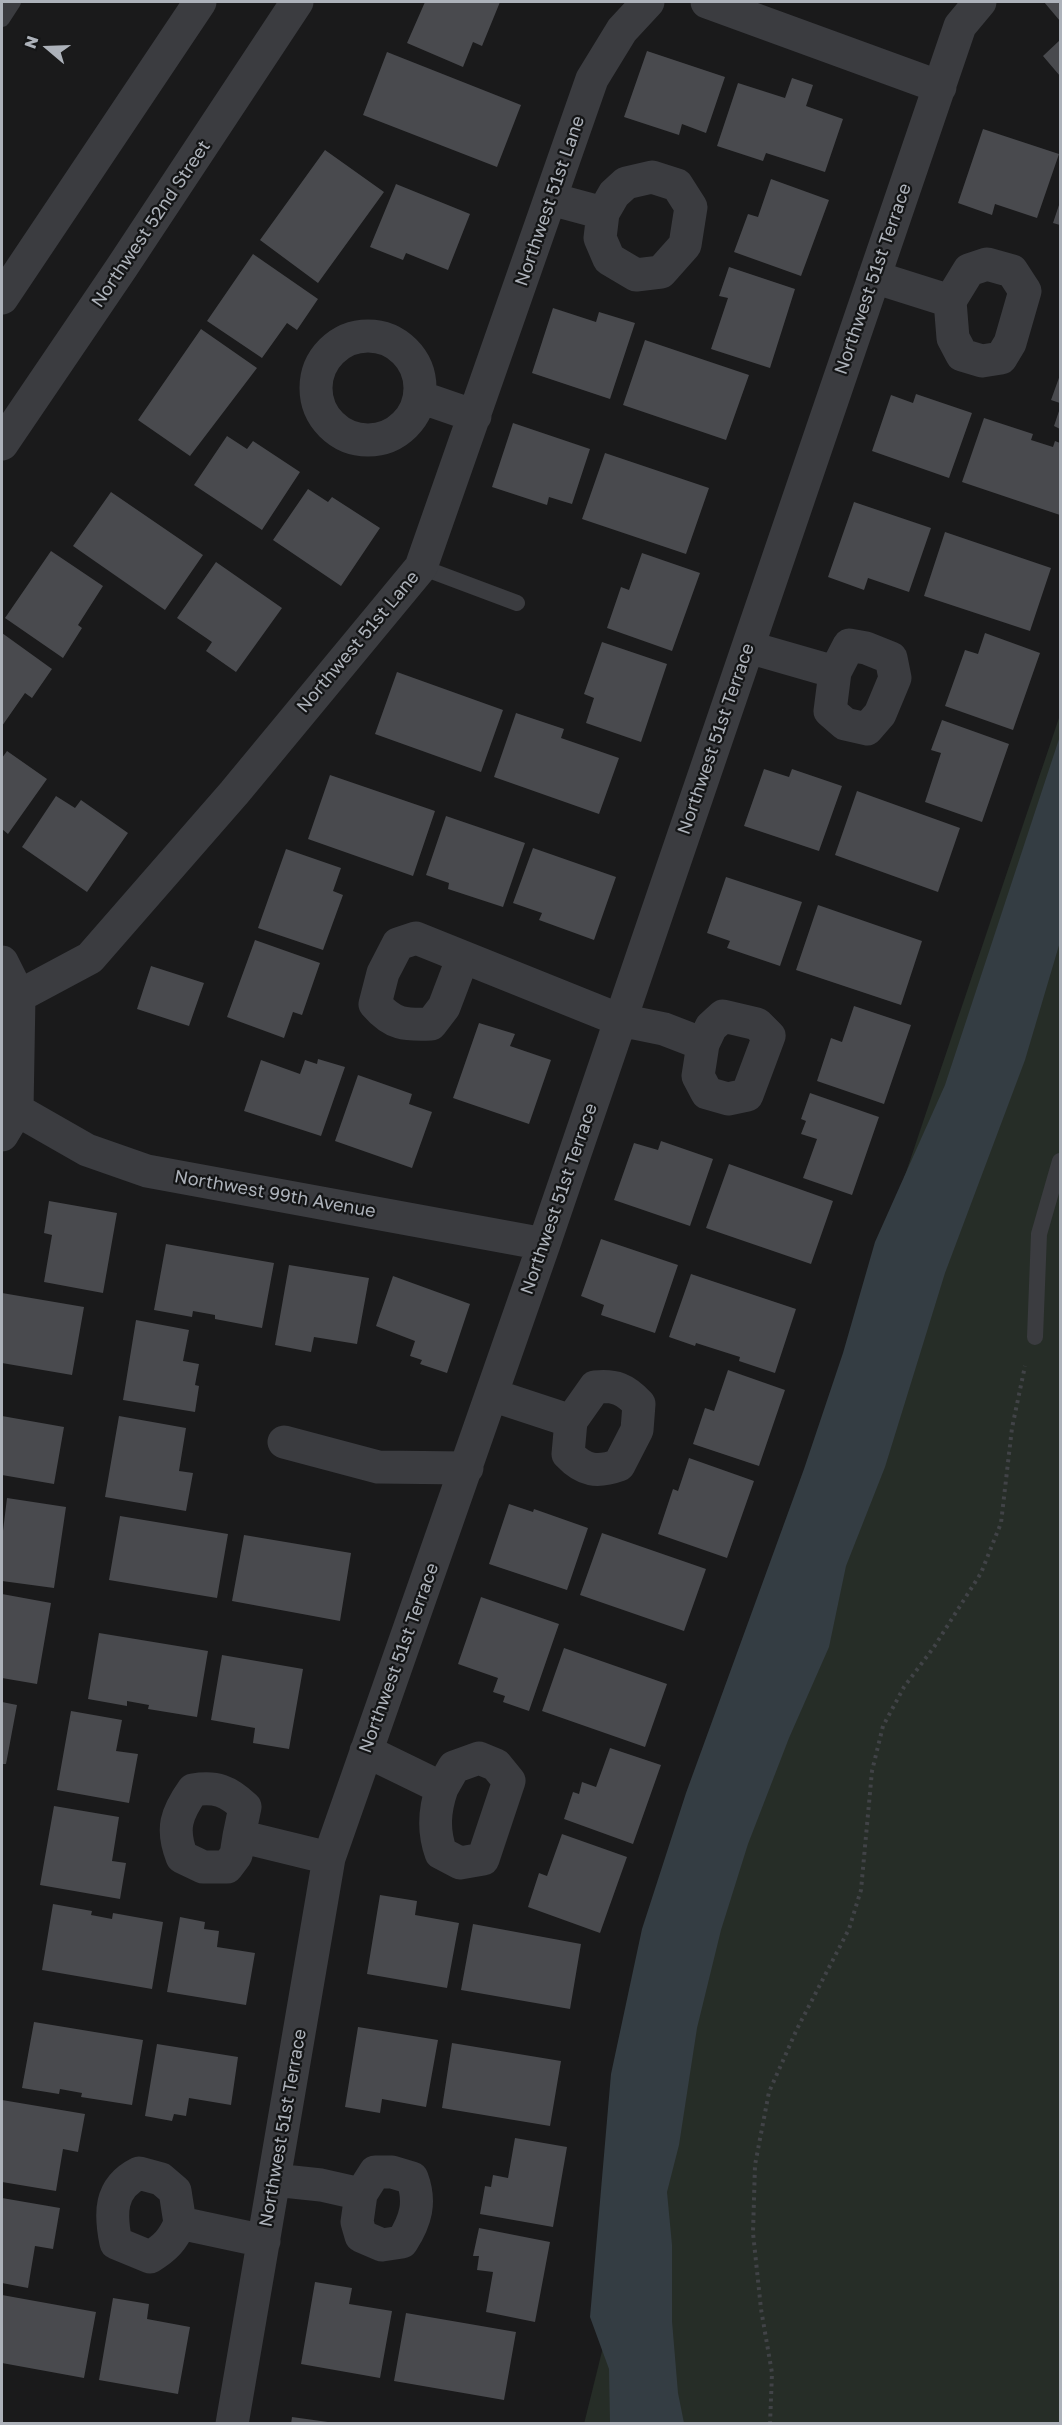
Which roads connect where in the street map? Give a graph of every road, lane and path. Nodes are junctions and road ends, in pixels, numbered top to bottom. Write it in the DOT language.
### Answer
graph roads {
  1 [pos="13,2"];
  2 [pos="200,2"];
  3 [pos="297,2"];
  4 [pos="648,2"];
  5 [pos="707,2"];
  6 [pos="980,2"];
  7 [pos="2,19"];
  8 [pos="940,87"];
  9 [pos="550,198"];
  10 [pos="603,213"];
  11 [pos="874,277"];
  12 [pos="2,298"];
  13 [pos="950,301"];
  14 [pos="420,397"];
  15 [pos="475,416"];
  16 [pos="2,444"];
  17 [pos="421,567"];
  18 [pos="517,603"];
  19 [pos="748,647"];
  20 [pos="835,672"];
  21 [pos="463,957"];
  22 [pos="2,962"];
  23 [pos="10,992"];
  24 [pos="620,1020"];
  25 [pos="703,1044"];
  26 [pos="9,1123"];
  27 [pos="1060,1161"];
  28 [pos="544,1244"];
  29 [pos="1035,1337"];
  30 [pos="492,1395"];
  31 [pos="571,1421"];
  32 [pos="284,1442"];
  33 [pos="467,1468"];
  34 [pos="366,1751"];
  35 [pos="442,1788"];
  36 [pos="239,1836"];
  37 [pos="329,1858"];
  38 [pos="274,2180"];
  39 [pos="361,2194"];
  40 [pos="180,2223"];
  41 [pos="264,2241"];
  42 [pos="232,2424"];
  43 [pos="771,2424"];
  1 -- 7 [label="lane"];
  2 -- 12 [label="street"];
  3 -- 16 [label="street, Northwest 52nd Street"];
  4 -- 9 [label="street, Northwest 51st Lane"];
  5 -- 8 [label="street"];
  6 -- 8 [label="street, Northwest 51st Terrace"];
  8 -- 11 [label="street, Northwest 51st Terrace"];
  9 -- 10 [label="street"];
  9 -- 15 [label="street, Northwest 51st Lane"];
  11 -- 13 [label="street"];
  11 -- 19 [label="street, Northwest 51st Terrace"];
  14 -- 15 [label="street"];
  15 -- 17 [label="street, Northwest 51st Lane"];
  17 -- 18 [label="lane"];
  17 -- 23 [label="street, Northwest 51st Lane"];
  19 -- 20 [label="street"];
  19 -- 24 [label="street, Northwest 51st Terrace"];
  21 -- 24 [label="street"];
  22 -- 23 [label="street"];
  23 -- 26 [label="street"];
  24 -- 25 [label="street"];
  24 -- 28 [label="street, Northwest 51st Terrace"];
  26 -- 28 [label="street, Northwest 99th Avenue"];
  27 -- 29 [label="lane"];
  28 -- 30 [label="street, Northwest 51st Terrace"];
  29 -- 43 [label="path"];
  30 -- 31 [label="street"];
  30 -- 33 [label="street, Northwest 51st Terrace"];
  32 -- 33 [label="street"];
  33 -- 34 [label="street, Northwest 51st Terrace"];
  34 -- 35 [label="street"];
  34 -- 37 [label="street, Northwest 51st Terrace"];
  36 -- 37 [label="street"];
  37 -- 38 [label="street, Northwest 51st Terrace"];
  38 -- 39 [label="street"];
  38 -- 41 [label="street, Northwest 51st Terrace"];
  40 -- 41 [label="street"];
  41 -- 42 [label="street, Northwest 51st Terrace"];
}
